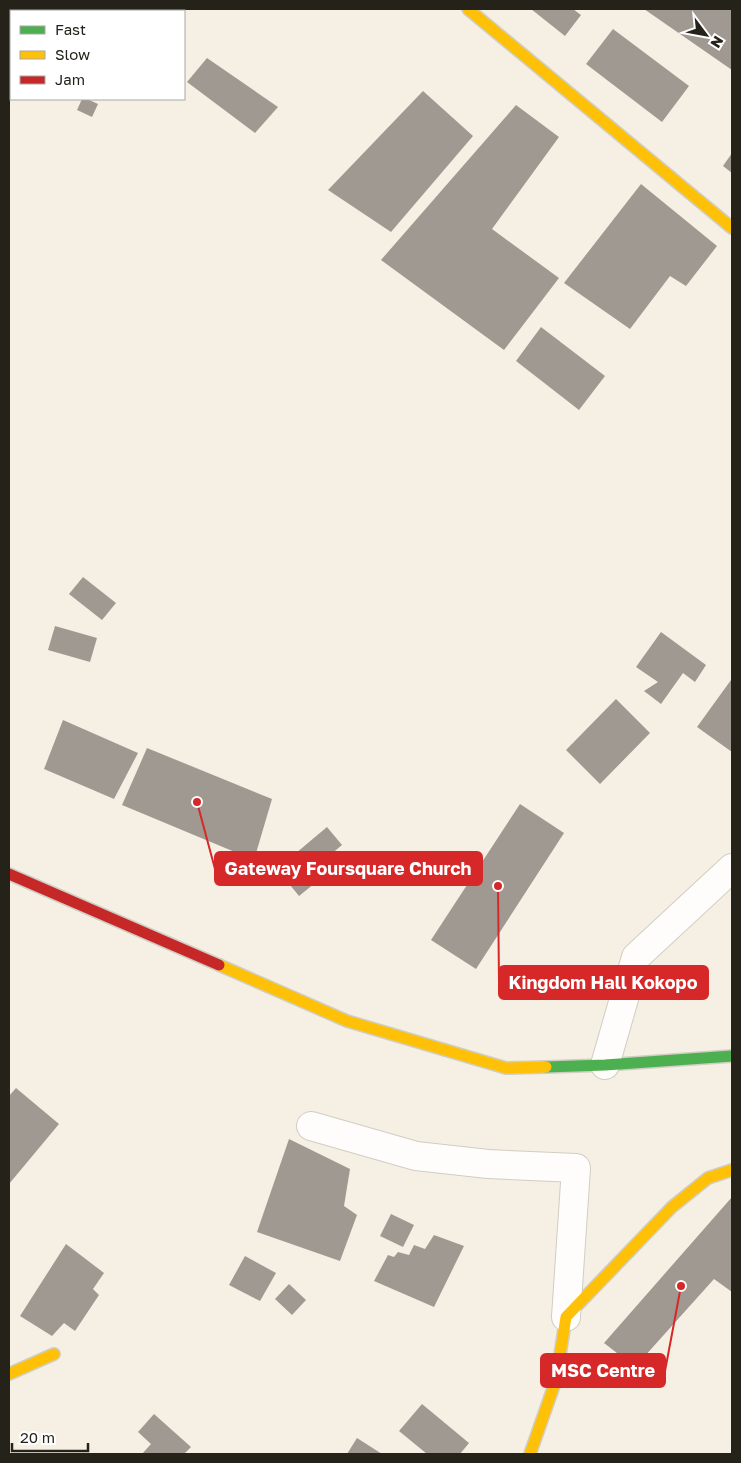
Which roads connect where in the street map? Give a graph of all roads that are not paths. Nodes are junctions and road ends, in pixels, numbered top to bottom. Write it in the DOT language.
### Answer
graph roads {
  1 [pos="468,9"];
  2 [pos="732,228"];
  3 [pos="732,868"];
  4 [pos="9,874"];
  5 [pos="732,1056"];
  6 [pos="605,1065"];
  7 [pos="311,1126"];
  8 [pos="732,1170"];
  9 [pos="566,1317"];
  10 [pos="54,1354"];
  11 [pos="9,1374"];
  12 [pos="530,1454"];
  1 -- 2 [label="street"];
  3 -- 6 [label="street"];
  4 -- 6 [label="street"];
  5 -- 6 [label="street"];
  7 -- 9 [label="street"];
  8 -- 9 [label="street"];
  9 -- 12 [label="street"];
  10 -- 11 [label="street"];
}
